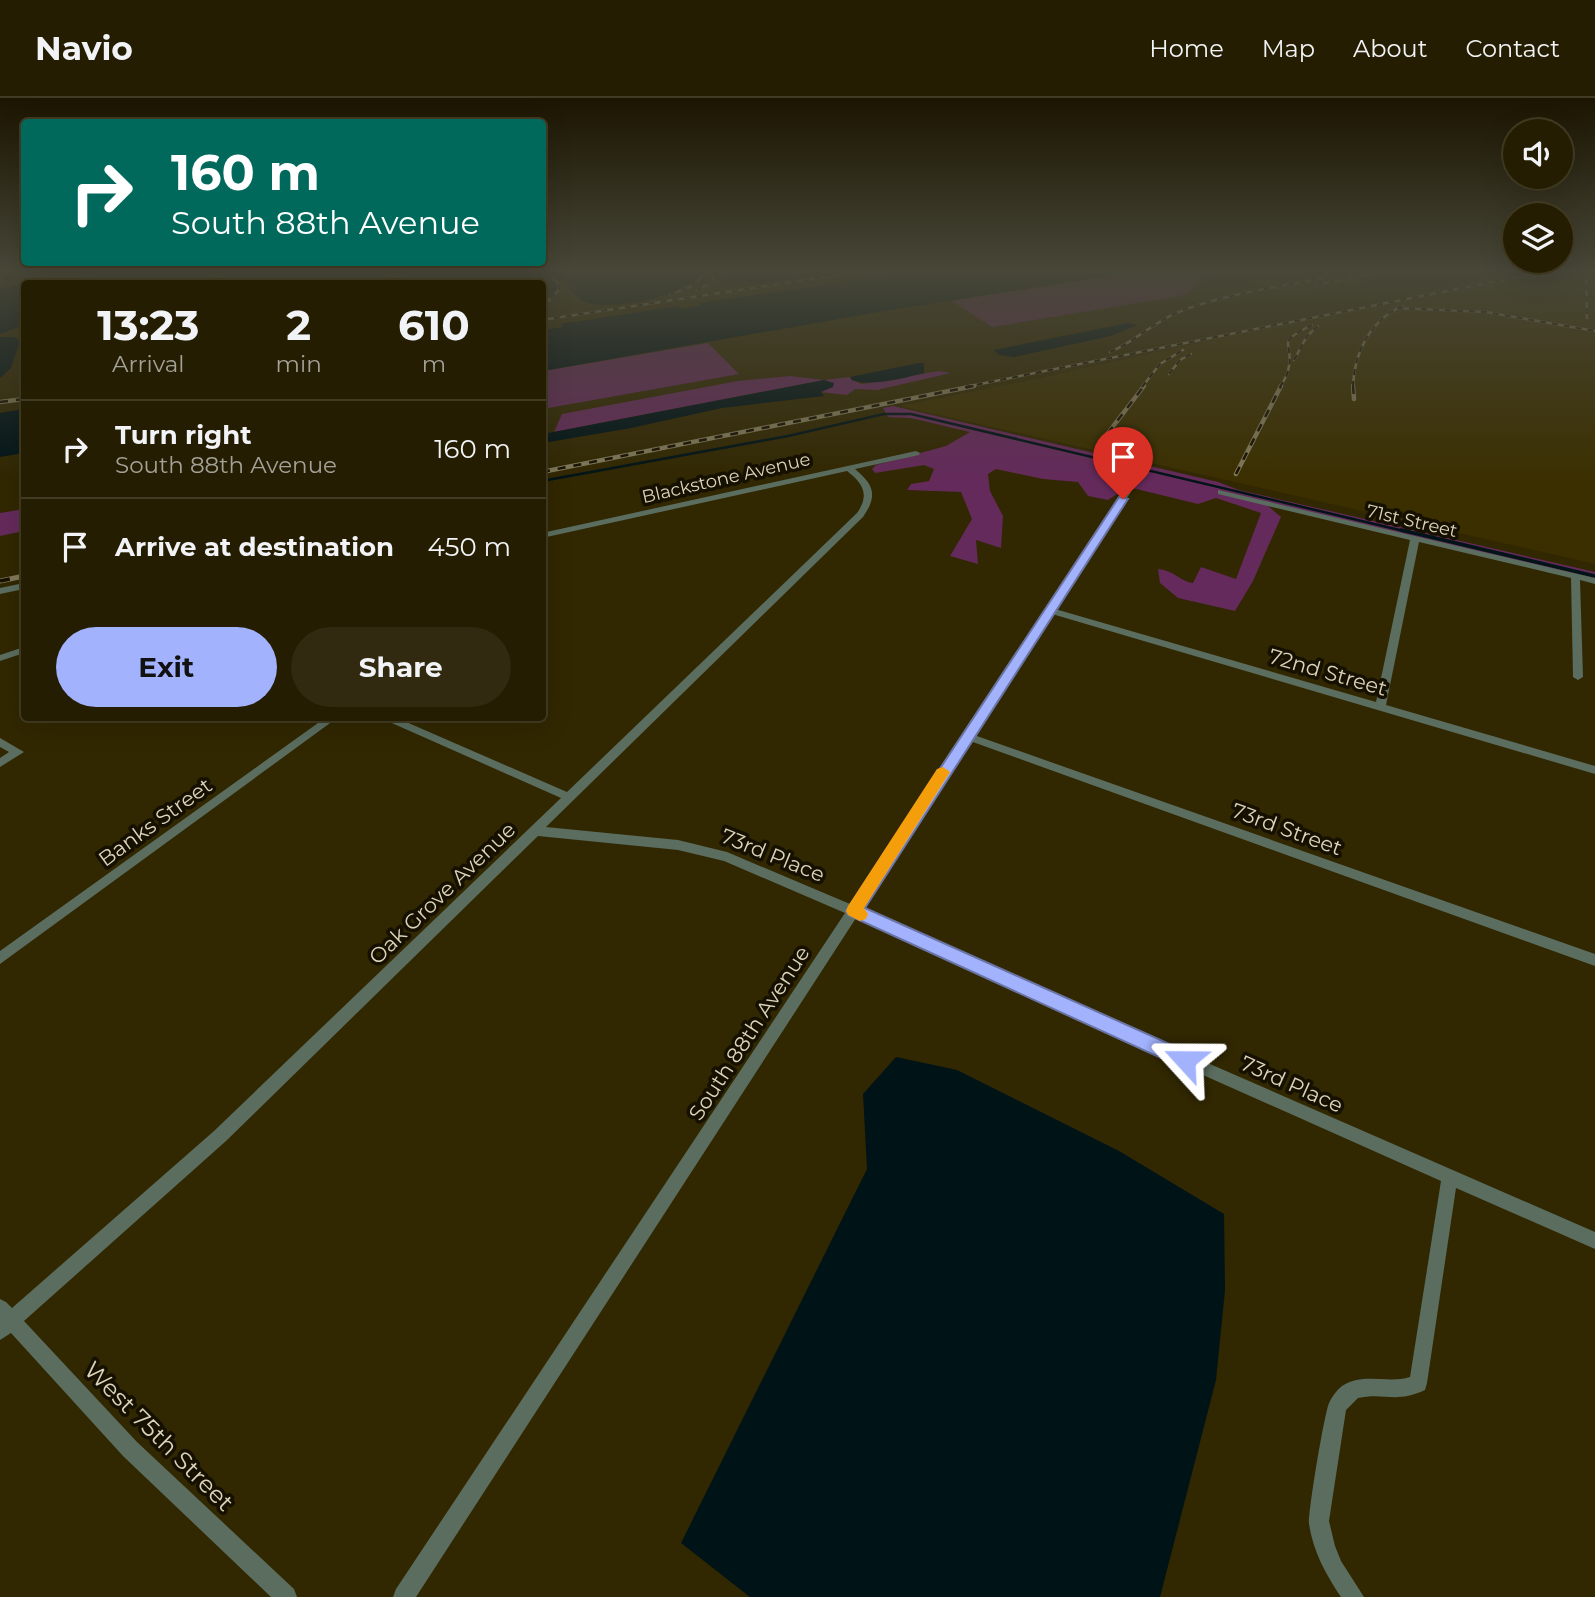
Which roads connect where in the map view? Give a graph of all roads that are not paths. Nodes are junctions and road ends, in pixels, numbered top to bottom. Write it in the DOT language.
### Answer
graph roads {
  1 [pos="916,453"];
  2 [pos="849,468"];
  3 [pos="1127,492"];
  4 [pos="1221,492"];
  5 [pos="546,535"];
  6 [pos="1415,538"];
  7 [pos="1576,577"];
  8 [pos="1595,581"];
  9 [pos="21,587"];
  10 [pos="0,591"];
  11 [pos="1051,611"];
  12 [pos="21,651"];
  13 [pos="0,658"];
  14 [pos="1578,677"];
  15 [pos="1380,707"];
  16 [pos="328,721"];
  17 [pos="396,721"];
  18 [pos="966,736"];
  19 [pos="0,742"];
  20 [pos="0,763"];
  21 [pos="1595,770"];
  22 [pos="569,797"];
  23 [pos="536,831"];
  24 [pos="854,911"];
  25 [pos="0,958"];
  26 [pos="1595,960"];
  27 [pos="1450,1177"];
  28 [pos="1595,1241"];
  29 [pos="4,1320"];
  30 [pos="286,1597"];
  31 [pos="404,1597"];
  32 [pos="1353,1597"];
  1 -- 2 [label="street, Blackstone Avenue"];
  2 -- 5 [label="street, Blackstone Avenue"];
  2 -- 22 [label="street, Oak Grove Avenue"];
  3 -- 11 [label="street, South 88th Avenue"];
  4 -- 6 [label="street, 71st Street"];
  6 -- 7 [label="street, 71st Street"];
  6 -- 15 [label="street"];
  7 -- 8 [label="street, 71st Street"];
  7 -- 14 [label="street"];
  9 -- 10 [label="street"];
  11 -- 15 [label="street, 72nd Street"];
  11 -- 18 [label="street, South 88th Avenue"];
  12 -- 13 [label="street"];
  15 -- 21 [label="street, 72nd Street"];
  16 -- 25 [label="street, Banks Street"];
  17 -- 22 [label="street"];
  18 -- 24 [label="street, South 88th Avenue"];
  18 -- 26 [label="street, 73rd Street"];
  19 -- 20 [label="street"];
  22 -- 23 [label="street, Oak Grove Avenue"];
  23 -- 24 [label="street, 73rd Place"];
  23 -- 29 [label="street, Oak Grove Avenue"];
  24 -- 27 [label="street, 73rd Place"];
  24 -- 31 [label="street, South 88th Avenue"];
  27 -- 28 [label="street, 73rd Place"];
  27 -- 32 [label="street"];
  29 -- 30 [label="street, West 75th Street"];
}
